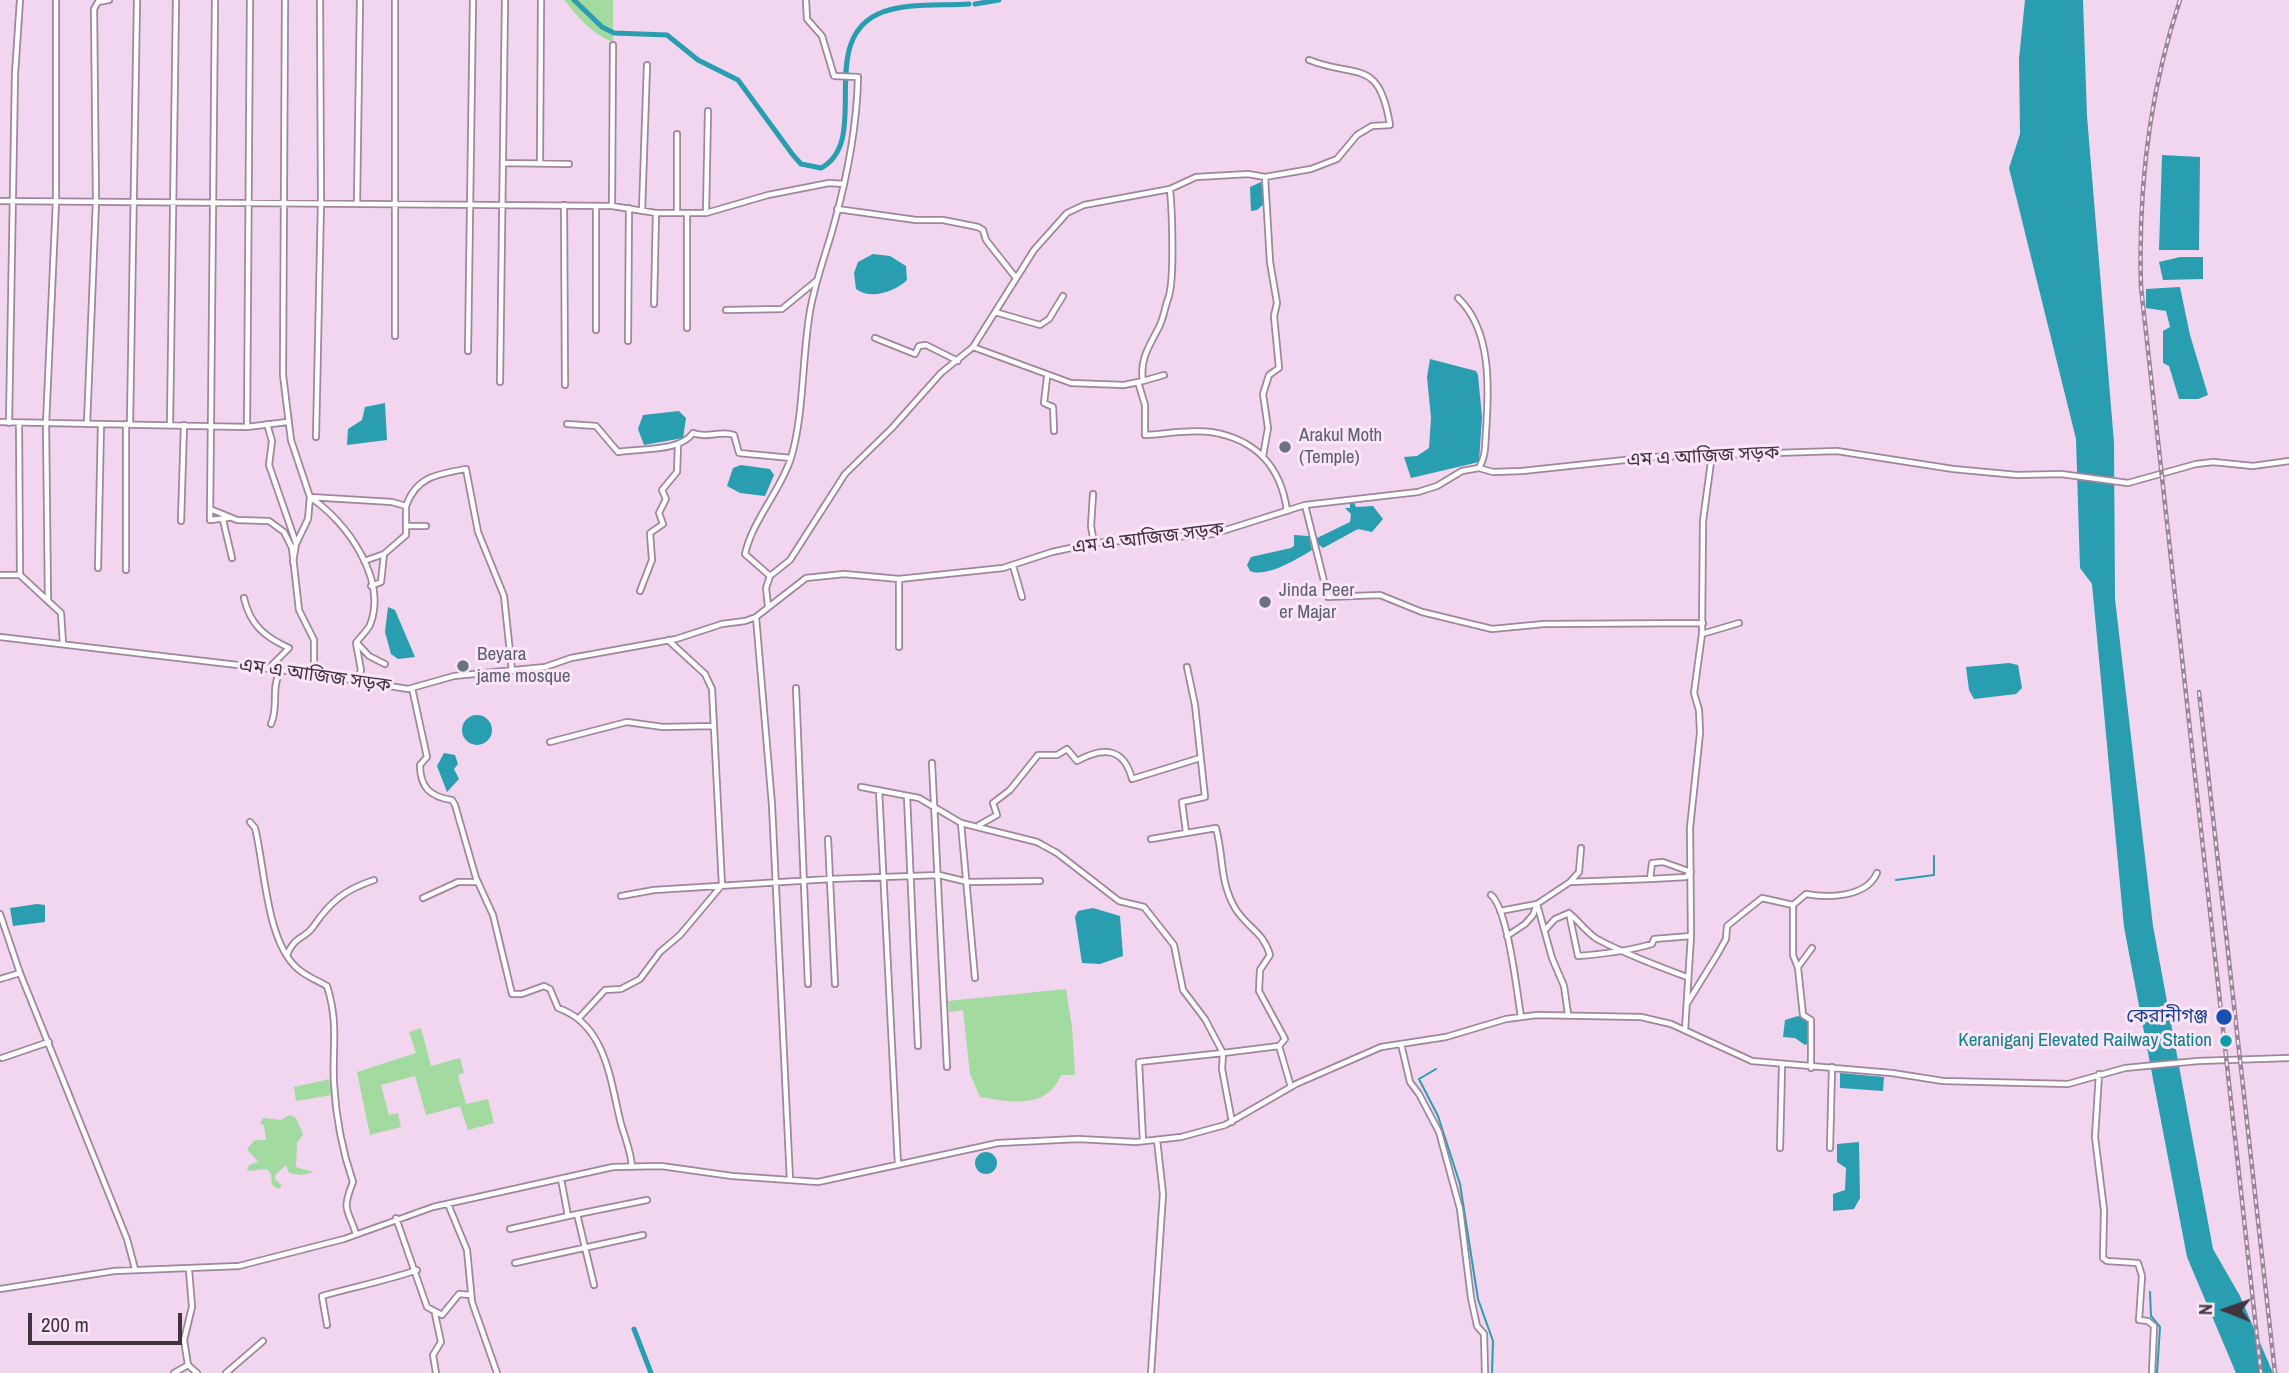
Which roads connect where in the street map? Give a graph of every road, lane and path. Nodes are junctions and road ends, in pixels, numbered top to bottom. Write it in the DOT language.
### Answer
graph roads {
  1 [pos="20,0"];
  2 [pos="57,0"];
  3 [pos="109,0"];
  4 [pos="136,0"];
  5 [pos="176,0"];
  6 [pos="215,0"];
  7 [pos="250,0"];
  8 [pos="285,0"];
  9 [pos="320,0"];
  10 [pos="360,0"];
  11 [pos="395,0"];
  12 [pos="473,0"];
  13 [pos="505,0"];
  14 [pos="541,0"];
  15 [pos="806,0"];
  16 [pos="613,45"];
  17 [pos="1309,60"];
  18 [pos="647,65"];
  19 [pos="708,111"];
  20 [pos="677,134"];
  21 [pos="503,163"];
  22 [pos="540,163"];
  23 [pos="569,163"];
  24 [pos="1265,177"];
  25 [pos="844,184"];
  26 [pos="1170,189"];
  27 [pos="0,201"];
  28 [pos="14,201"];
  29 [pos="56,201"];
  30 [pos="96,201"];
  31 [pos="134,201"];
  32 [pos="173,201"];
  33 [pos="249,201"];
  34 [pos="214,202"];
  35 [pos="285,202"];
  36 [pos="321,202"];
  37 [pos="357,202"];
  38 [pos="394,203"];
  39 [pos="470,204"];
  40 [pos="502,205"];
  41 [pos="564,205"];
  42 [pos="596,206"];
  43 [pos="612,206"];
  44 [pos="629,208"];
  45 [pos="837,209"];
  46 [pos="642,211"];
  47 [pos="656,213"];
  48 [pos="677,213"];
  49 [pos="687,213"];
  50 [pos="706,213"];
  51 [pos="1016,278"];
  52 [pos="816,281"];
  53 [pos="1063,296"];
  54 [pos="1458,298"];
  55 [pos="654,304"];
  56 [pos="726,310"];
  57 [pos="995,312"];
  58 [pos="687,328"];
  59 [pos="596,330"];
  60 [pos="394,336"];
  61 [pos="875,338"];
  62 [pos="628,341"];
  63 [pos="972,347"];
  64 [pos="468,351"];
  65 [pos="958,361"];
  66 [pos="1164,375"];
  67 [pos="1047,377"];
  68 [pos="1141,381"];
  69 [pos="500,382"];
  70 [pos="565,385"];
  71 [pos="0,422"];
  72 [pos="287,422"];
  73 [pos="9,423"];
  74 [pos="19,423"];
  75 [pos="46,424"];
  76 [pos="87,424"];
  77 [pos="101,424"];
  78 [pos="128,424"];
  79 [pos="267,424"];
  80 [pos="567,424"];
  81 [pos="170,425"];
  82 [pos="184,425"];
  83 [pos="210,427"];
  84 [pos="247,427"];
  85 [pos="1054,430"];
  86 [pos="316,437"];
  87 [pos="678,444"];
  88 [pos="1712,454"];
  89 [pos="1263,456"];
  90 [pos="791,458"];
  91 [pos="2289,461"];
  92 [pos="1479,468"];
  93 [pos="1093,494"];
  94 [pos="310,497"];
  95 [pos="1305,505"];
  96 [pos="406,506"];
  97 [pos="210,509"];
  98 [pos="1287,511"];
  99 [pos="225,519"];
  100 [pos="181,522"];
  101 [pos="405,526"];
  102 [pos="426,526"];
  103 [pos="1094,543"];
  104 [pos="296,544"];
  105 [pos="384,554"];
  106 [pos="232,558"];
  107 [pos="364,561"];
  108 [pos="293,562"];
  109 [pos="1013,566"];
  110 [pos="98,568"];
  111 [pos="126,570"];
  112 [pos="0,575"];
  113 [pos="20,575"];
  114 [pos="770,576"];
  115 [pos="899,579"];
  116 [pos="370,586"];
  117 [pos="640,591"];
  118 [pos="1022,597"];
  119 [pos="244,598"];
  120 [pos="48,601"];
  121 [pos="768,606"];
  122 [pos="756,617"];
  123 [pos="1703,623"];
  124 [pos="1739,623"];
  125 [pos="1702,634"];
  126 [pos="0,637"];
  127 [pos="668,640"];
  128 [pos="356,643"];
  129 [pos="63,644"];
  130 [pos="899,647"];
  131 [pos="385,664"];
  132 [pos="1187,667"];
  133 [pos="267,669"];
  134 [pos="512,671"];
  135 [pos="279,674"];
  136 [pos="314,674"];
  137 [pos="357,682"];
  138 [pos="412,688"];
  139 [pos="796,688"];
  140 [pos="271,724"];
  141 [pos="714,726"];
  142 [pos="550,742"];
  143 [pos="1200,758"];
  144 [pos="932,763"];
  145 [pos="861,786"];
  146 [pos="879,790"];
  147 [pos="907,796"];
  148 [pos="935,807"];
  149 [pos="250,822"];
  150 [pos="961,823"];
  151 [pos="978,825"];
  152 [pos="1186,832"];
  153 [pos="828,839"];
  154 [pos="1152,839"];
  155 [pos="1581,848"];
  156 [pos="1691,872"];
  157 [pos="1877,873"];
  158 [pos="939,875"];
  159 [pos="911,876"];
  160 [pos="830,878"];
  161 [pos="884,878"];
  162 [pos="1650,878"];
  163 [pos="374,880"];
  164 [pos="803,881"];
  165 [pos="968,881"];
  166 [pos="1040,881"];
  167 [pos="478,882"];
  168 [pos="1570,882"];
  169 [pos="776,883"];
  170 [pos="722,885"];
  171 [pos="1491,895"];
  172 [pos="621,896"];
  173 [pos="423,898"];
  174 [pos="1537,904"];
  175 [pos="1793,905"];
  176 [pos="1500,911"];
  177 [pos="1569,913"];
  178 [pos="0,914"];
  179 [pos="1545,930"];
  180 [pos="1507,936"];
  181 [pos="1691,936"];
  182 [pos="1812,948"];
  183 [pos="1621,949"];
  184 [pos="286,955"];
  185 [pos="1798,968"];
  186 [pos="20,973"];
  187 [pos="1687,977"];
  188 [pos="975,978"];
  189 [pos="0,979"];
  190 [pos="808,984"];
  191 [pos="835,984"];
  192 [pos="1686,1005"];
  193 [pos="1568,1014"];
  194 [pos="1521,1017"];
  195 [pos="579,1018"];
  196 [pos="1685,1030"];
  197 [pos="49,1041"];
  198 [pos="1401,1044"];
  199 [pos="918,1046"];
  200 [pos="1279,1046"];
  201 [pos="0,1052"];
  202 [pos="1223,1053"];
  203 [pos="1,1058"];
  204 [pos="2289,1058"];
  205 [pos="1782,1066"];
  206 [pos="947,1067"];
  207 [pos="1811,1068"];
  208 [pos="1832,1068"];
  209 [pos="2099,1074"];
  210 [pos="1291,1087"];
  211 [pos="1232,1122"];
  212 [pos="1157,1140"];
  213 [pos="1143,1141"];
  214 [pos="1780,1148"];
  215 [pos="1830,1148"];
  216 [pos="898,1165"];
  217 [pos="632,1167"];
  218 [pos="561,1179"];
  219 [pos="790,1180"];
  220 [pos="647,1200"];
  221 [pos="448,1204"];
  222 [pos="577,1214"];
  223 [pos="568,1216"];
  224 [pos="396,1218"];
  225 [pos="510,1229"];
  226 [pos="356,1234"];
  227 [pos="643,1236"];
  228 [pos="585,1248"];
  229 [pos="515,1263"];
  230 [pos="135,1269"];
  231 [pos="189,1269"];
  232 [pos="416,1270"];
  233 [pos="594,1285"];
  234 [pos="0,1289"];
  235 [pos="471,1295"];
  236 [pos="435,1313"];
  237 [pos="327,1325"];
  238 [pos="263,1340"];
  239 [pos="188,1365"];
  240 [pos="174,1373"];
  241 [pos="197,1373"];
  242 [pos="226,1373"];
  243 [pos="436,1373"];
  244 [pos="497,1373"];
  245 [pos="1152,1373"];
  246 [pos="1485,1373"];
  247 [pos="2152,1373"];
  1 -- 28 [label="street"];
  2 -- 29 [label="street"];
  3 -- 30 [label="street"];
  4 -- 31 [label="street"];
  5 -- 32 [label="street"];
  6 -- 34 [label="street"];
  7 -- 33 [label="street"];
  8 -- 35 [label="street"];
  9 -- 36 [label="street"];
  10 -- 37 [label="street"];
  11 -- 38 [label="street"];
  12 -- 39 [label="street"];
  13 -- 21 [label="street"];
  14 -- 22 [label="street"];
  15 -- 25 [label="street"];
  16 -- 43 [label="street"];
  17 -- 24 [label="street"];
  18 -- 46 [label="street"];
  19 -- 50 [label="street"];
  20 -- 48 [label="street"];
  21 -- 22 [label="street"];
  21 -- 40 [label="street"];
  22 -- 23 [label="street"];
  24 -- 26 [label="street"];
  24 -- 89 [label="street"];
  25 -- 45 [label="street"];
  25 -- 50 [label="street"];
  26 -- 51 [label="street"];
  26 -- 68 [label="street"];
  27 -- 28 [label="street"];
  28 -- 29 [label="street"];
  28 -- 73 [label="street"];
  29 -- 30 [label="street"];
  29 -- 75 [label="street"];
  30 -- 31 [label="street"];
  30 -- 76 [label="street"];
  31 -- 32 [label="street"];
  31 -- 78 [label="street"];
  32 -- 34 [label="street"];
  32 -- 81 [label="street"];
  33 -- 34 [label="street"];
  33 -- 35 [label="street"];
  33 -- 84 [label="street"];
  34 -- 83 [label="street"];
  35 -- 36 [label="street"];
  35 -- 72 [label="street"];
  36 -- 37 [label="street"];
  36 -- 86 [label="street"];
  37 -- 38 [label="street"];
  38 -- 39 [label="street"];
  38 -- 60 [label="street"];
  39 -- 40 [label="street"];
  39 -- 64 [label="street"];
  40 -- 41 [label="street"];
  40 -- 69 [label="street"];
  41 -- 42 [label="street"];
  41 -- 70 [label="street"];
  42 -- 43 [label="street"];
  42 -- 59 [label="street"];
  43 -- 44 [label="street"];
  44 -- 46 [label="street"];
  44 -- 62 [label="street"];
  45 -- 51 [label="street"];
  45 -- 52 [label="street"];
  46 -- 47 [label="street"];
  47 -- 48 [label="street"];
  47 -- 55 [label="street"];
  48 -- 49 [label="street"];
  49 -- 50 [label="street"];
  49 -- 58 [label="street"];
  51 -- 57 [label="street"];
  52 -- 56 [label="street"];
  52 -- 90 [label="street"];
  53 -- 57 [label="street"];
  54 -- 92 [label="street"];
  57 -- 63 [label="street"];
  61 -- 65 [label="street"];
  63 -- 65 [label="street"];
  63 -- 67 [label="street"];
  65 -- 114 [label="street"];
  66 -- 68 [label="street"];
  67 -- 68 [label="street"];
  67 -- 85 [label="street"];
  68 -- 89 [label="street"];
  71 -- 73 [label="street"];
  72 -- 79 [label="street"];
  72 -- 94 [label="street"];
  73 -- 74 [label="street"];
  74 -- 75 [label="street"];
  74 -- 113 [label="street"];
  75 -- 76 [label="street"];
  75 -- 120 [label="street"];
  76 -- 77 [label="street"];
  77 -- 78 [label="street"];
  77 -- 110 [label="street"];
  78 -- 81 [label="street"];
  78 -- 111 [label="street"];
  79 -- 84 [label="street"];
  79 -- 104 [label="street"];
  80 -- 87 [label="street"];
  81 -- 82 [label="street"];
  82 -- 83 [label="street"];
  82 -- 100 [label="street"];
  83 -- 84 [label="street"];
  83 -- 97 [label="street"];
  87 -- 90 [label="street"];
  87 -- 117 [label="street"];
  88 -- 91 [label="street, এম এ আজিজ সড়ক"];
  88 -- 92 [label="street, এম এ আজিজ সড়ক"];
  88 -- 123 [label="street"];
  89 -- 98 [label="street"];
  90 -- 114 [label="street"];
  92 -- 95 [label="street, এম এ আজিজ সড়ক"];
  93 -- 103 [label="street"];
  94 -- 96 [label="street"];
  94 -- 104 [label="street"];
  94 -- 107 [label="street"];
  95 -- 98 [label="street, এম এ আজিজ সড়ক"];
  95 -- 123 [label="street"];
  96 -- 101 [label="street"];
  96 -- 134 [label="street"];
  97 -- 99 [label="street"];
  97 -- 99 [label="street"];
  98 -- 103 [label="street, এম এ আজিজ সড়ক"];
  99 -- 106 [label="street"];
  99 -- 108 [label="street"];
  101 -- 102 [label="street"];
  101 -- 105 [label="street"];
  103 -- 109 [label="street, এম এ আজিজ সড়ক"];
  104 -- 108 [label="street"];
  105 -- 107 [label="street"];
  105 -- 116 [label="street"];
  107 -- 116 [label="street"];
  108 -- 136 [label="street"];
  109 -- 115 [label="street, এম এ আজিজ সড়ক"];
  109 -- 118 [label="street"];
  112 -- 113 [label="street"];
  113 -- 120 [label="street"];
  114 -- 121 [label="street"];
  115 -- 121 [label="street, এম এ আজিজ সড়ক"];
  115 -- 130 [label="street"];
  116 -- 128 [label="street"];
  119 -- 133 [label="street"];
  120 -- 129 [label="street"];
  121 -- 122 [label="street, এম এ আজিজ সড়ক"];
  122 -- 127 [label="street, এম এ আজিজ সড়ক"];
  122 -- 169 [label="street"];
  123 -- 125 [label="street"];
  124 -- 125 [label="street"];
  125 -- 156 [label="street"];
  126 -- 129 [label="street, এম এ আজিজ সড়ক"];
  127 -- 134 [label="street, এম এ আজিজ সড়ক"];
  127 -- 141 [label="street"];
  128 -- 131 [label="street"];
  128 -- 137 [label="street"];
  129 -- 133 [label="street, এম এ আজিজ সড়ক"];
  132 -- 143 [label="street"];
  133 -- 136 [label="street, এম এ আজিজ সড়ক"];
  134 -- 138 [label="street, এম এ আজিজ সড়ক"];
  135 -- 140 [label="street"];
  136 -- 137 [label="street, এম এ আজিজ সড়ক"];
  137 -- 138 [label="street, এম এ আজিজ সড়ক"];
  138 -- 167 [label="street"];
  139 -- 164 [label="street"];
  141 -- 142 [label="street"];
  141 -- 170 [label="street"];
  143 -- 151 [label="street"];
  143 -- 152 [label="street"];
  144 -- 148 [label="street"];
  145 -- 146 [label="street"];
  146 -- 147 [label="street"];
  146 -- 161 [label="street"];
  147 -- 148 [label="street"];
  147 -- 159 [label="street"];
  148 -- 150 [label="street"];
  148 -- 158 [label="street"];
  149 -- 184 [label="street"];
  150 -- 151 [label="street"];
  150 -- 165 [label="street"];
  151 -- 202 [label="street"];
  152 -- 154 [label="street"];
  152 -- 200 [label="street"];
  153 -- 160 [label="street"];
  155 -- 168 [label="street"];
  156 -- 162 [label="street"];
  156 -- 162 [label="street"];
  156 -- 181 [label="street"];
  157 -- 175 [label="street"];
  158 -- 159 [label="street"];
  158 -- 165 [label="street"];
  158 -- 206 [label="street"];
  159 -- 161 [label="street"];
  159 -- 199 [label="street"];
  160 -- 161 [label="street"];
  160 -- 164 [label="street"];
  160 -- 191 [label="street"];
  161 -- 216 [label="street"];
  162 -- 168 [label="street"];
  163 -- 184 [label="street"];
  164 -- 169 [label="street"];
  164 -- 190 [label="street"];
  165 -- 166 [label="street"];
  165 -- 188 [label="street"];
  167 -- 173 [label="street"];
  167 -- 195 [label="street"];
  168 -- 174 [label="street"];
  169 -- 170 [label="street"];
  169 -- 219 [label="street"];
  170 -- 172 [label="street"];
  170 -- 195 [label="street"];
  171 -- 176 [label="street"];
  174 -- 176 [label="street"];
  174 -- 179 [label="street"];
  174 -- 180 [label="street"];
  175 -- 185 [label="street"];
  175 -- 192 [label="street"];
  176 -- 180 [label="street"];
  177 -- 179 [label="street"];
  177 -- 183 [label="street"];
  177 -- 183 [label="street"];
  178 -- 186 [label="street"];
  179 -- 193 [label="street"];
  180 -- 194 [label="street"];
  181 -- 183 [label="street"];
  181 -- 187 [label="street"];
  182 -- 185 [label="street"];
  183 -- 187 [label="street"];
  184 -- 226 [label="street"];
  185 -- 207 [label="street"];
  186 -- 189 [label="street"];
  186 -- 197 [label="street"];
  187 -- 192 [label="street"];
  192 -- 196 [label="street"];
  193 -- 194 [label="street"];
  193 -- 196 [label="street"];
  194 -- 198 [label="street"];
  195 -- 217 [label="street"];
  196 -- 205 [label="street"];
  197 -- 203 [label="street"];
  197 -- 230 [label="street"];
  198 -- 210 [label="street"];
  198 -- 246 [label="street"];
  200 -- 202 [label="street"];
  200 -- 210 [label="street"];
  201 -- 203 [label="street"];
  202 -- 211 [label="street"];
  202 -- 213 [label="street"];
  204 -- 209 [label="street"];
  205 -- 207 [label="street"];
  205 -- 214 [label="street"];
  207 -- 208 [label="street"];
  208 -- 209 [label="street"];
  208 -- 215 [label="street"];
  209 -- 247 [label="street"];
  210 -- 211 [label="street"];
  211 -- 212 [label="street"];
  212 -- 213 [label="street"];
  212 -- 245 [label="street"];
  213 -- 216 [label="street"];
  216 -- 219 [label="street"];
  217 -- 218 [label="street"];
  217 -- 219 [label="street"];
  218 -- 221 [label="street"];
  218 -- 223 [label="street"];
  220 -- 222 [label="street"];
  221 -- 224 [label="street"];
  221 -- 235 [label="street"];
  222 -- 223 [label="street"];
  222 -- 228 [label="street"];
  223 -- 225 [label="street"];
  224 -- 226 [label="street"];
  224 -- 232 [label="street"];
  226 -- 231 [label="street"];
  227 -- 228 [label="street"];
  228 -- 229 [label="street"];
  228 -- 233 [label="street"];
  230 -- 231 [label="street"];
  230 -- 234 [label="street"];
  231 -- 239 [label="street"];
  232 -- 236 [label="street"];
  232 -- 237 [label="street"];
  235 -- 236 [label="street"];
  235 -- 244 [label="street"];
  236 -- 243 [label="street"];
  238 -- 242 [label="street"];
  239 -- 240 [label="street"];
  239 -- 241 [label="street"];
}
